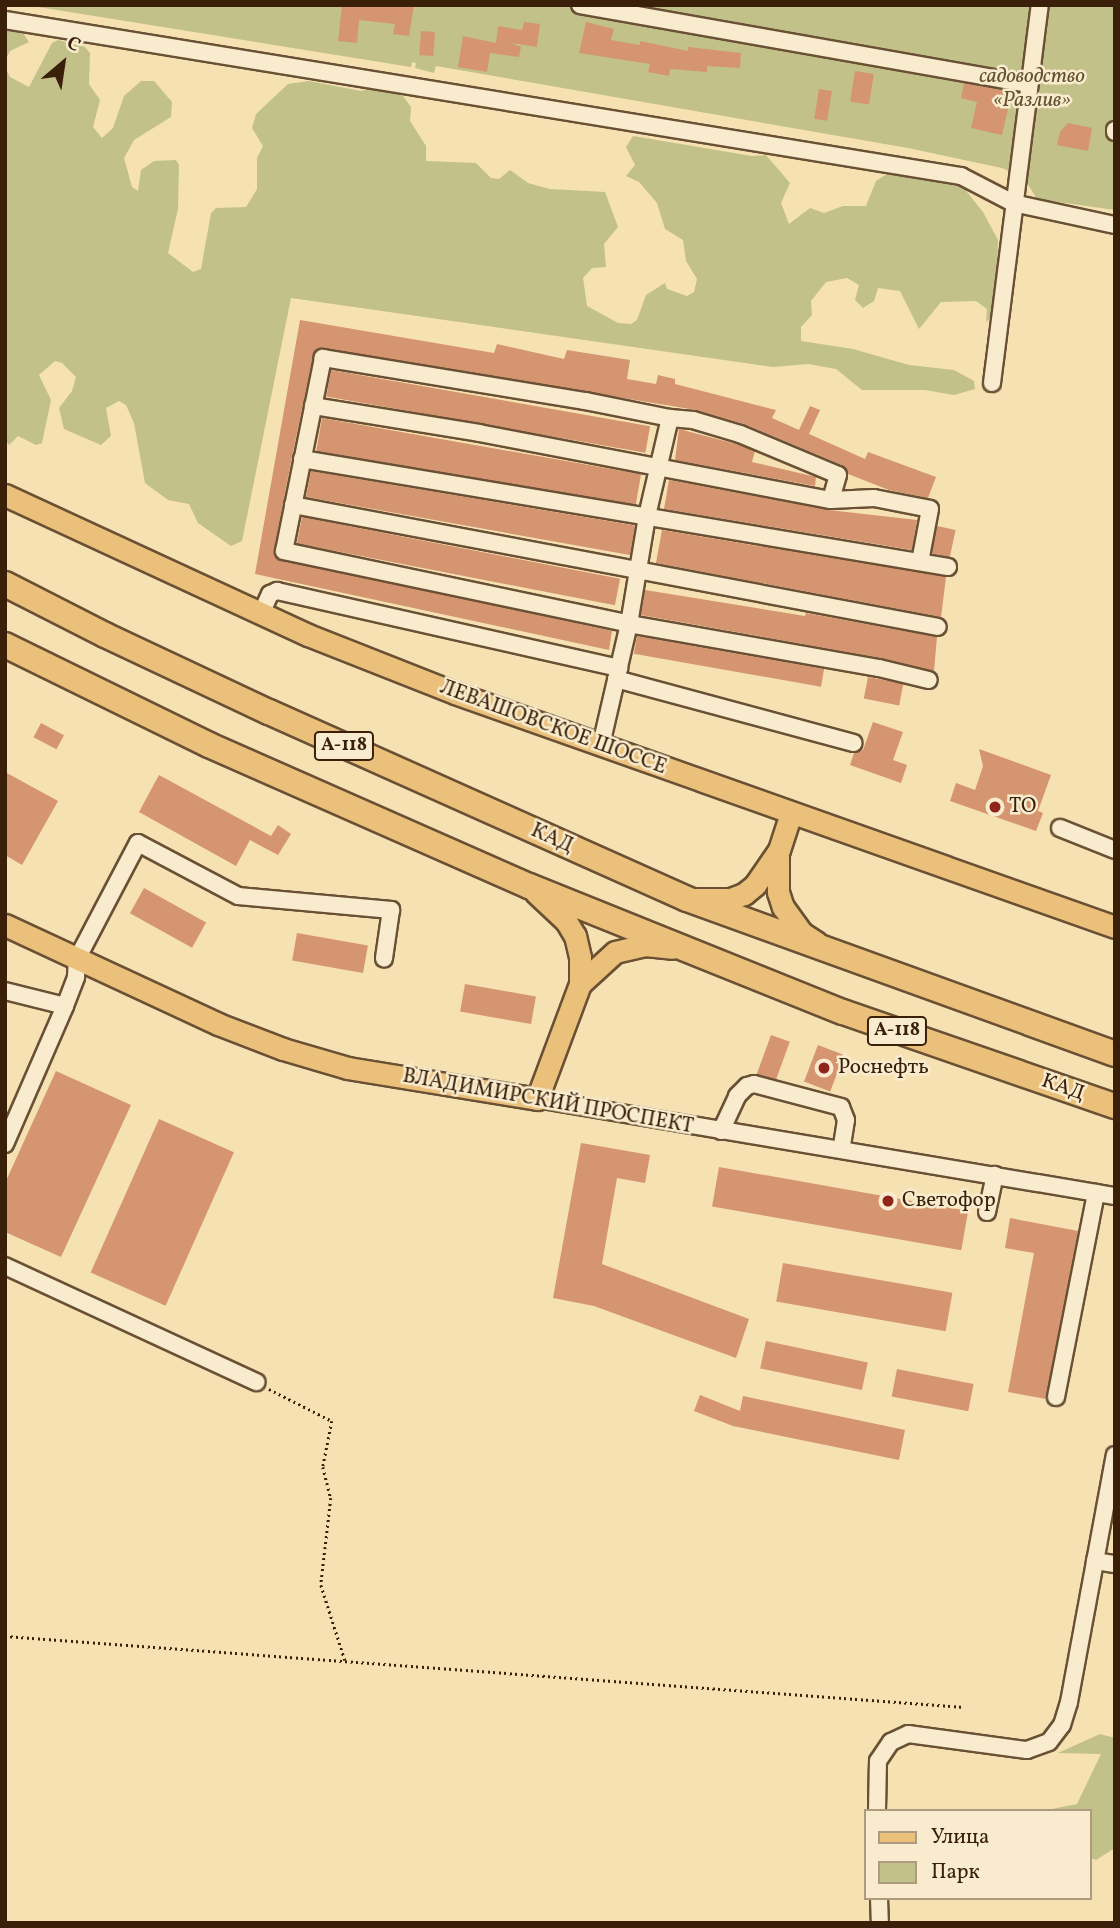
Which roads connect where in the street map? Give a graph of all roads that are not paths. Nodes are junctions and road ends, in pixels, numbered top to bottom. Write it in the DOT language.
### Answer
graph roads {
  1 [pos="580,5"];
  2 [pos="1040,5"];
  3 [pos="5,20"];
  4 [pos="1029,83"];
  5 [pos="1013,203"];
  6 [pos="1115,225"];
  7 [pos="992,383"];
  8 [pos="313,406"];
  9 [pos="670,418"];
  10 [pos="302,459"];
  11 [pos="661,466"];
  12 [pos="5,495"];
  13 [pos="831,499"];
  14 [pos="293,505"];
  15 [pos="647,516"];
  16 [pos="920,562"];
  17 [pos="948,567"];
  18 [pos="639,569"];
  19 [pos="5,584"];
  20 [pos="261,614"];
  21 [pos="629,624"];
  22 [pos="938,627"];
  23 [pos="5,645"];
  24 [pos="617,674"];
  25 [pos="929,680"];
  26 [pos="854,743"];
  27 [pos="601,745"];
  28 [pos="791,813"];
  29 [pos="1060,828"];
  30 [pos="779,850"];
  31 [pos="1115,850"];
  32 [pos="528,886"];
  33 [pos="687,899"];
  34 [pos="5,926"];
  35 [pos="1115,927"];
  36 [pos="682,949"];
  37 [pos="838,956"];
  38 [pos="384,958"];
  39 [pos="77,959"];
  40 [pos="580,984"];
  41 [pos="5,991"];
  42 [pos="65,1006"];
  43 [pos="1115,1054"];
  44 [pos="537,1099"];
  45 [pos="1115,1105"];
  46 [pos="721,1131"];
  47 [pos="5,1144"];
  48 [pos="841,1150"];
  49 [pos="995,1175"];
  50 [pos="1096,1193"];
  51 [pos="1115,1196"];
  52 [pos="987,1212"];
  53 [pos="5,1266"];
  54 [pos="256,1382"];
  55 [pos="1056,1397"];
  56 [pos="1115,1455"];
  57 [pos="1095,1561"];
  58 [pos="1115,1564"];
  59 [pos="877,1809"];
  60 [pos="879,1900"];
  61 [pos="880,1923"];
  1 -- 4 [label="street"];
  2 -- 4 [label="street"];
  3 -- 5 [label="street"];
  4 -- 5 [label="street"];
  5 -- 6 [label="street"];
  5 -- 7 [label="street"];
  8 -- 9 [label="street"];
  8 -- 10 [label="street"];
  8 -- 11 [label="street"];
  9 -- 11 [label="street"];
  9 -- 13 [label="street"];
  10 -- 14 [label="street"];
  10 -- 15 [label="street"];
  11 -- 13 [label="street"];
  11 -- 15 [label="street"];
  12 -- 20 [label="main road, ЛЕВАШОВСКОЕ ШОССЕ"];
  13 -- 16 [label="street"];
  14 -- 18 [label="street"];
  14 -- 21 [label="street"];
  15 -- 16 [label="street"];
  15 -- 18 [label="street"];
  16 -- 17 [label="street"];
  18 -- 21 [label="street"];
  18 -- 22 [label="street"];
  19 -- 33 [label="highway, КАД / А-118"];
  20 -- 24 [label="street"];
  20 -- 27 [label="main road, ЛЕВАШОВСКОЕ ШОССЕ"];
  21 -- 24 [label="street"];
  21 -- 25 [label="street"];
  23 -- 32 [label="highway, КАД / А-118"];
  24 -- 26 [label="street"];
  24 -- 27 [label="street"];
  27 -- 28 [label="main road, ЛЕВАШОВСКОЕ ШОССЕ"];
  28 -- 30 [label="main road"];
  28 -- 35 [label="main road, ЛЕВАШОВСКОЕ ШОССЕ"];
  29 -- 31 [label="street"];
  30 -- 33 [label="main road"];
  30 -- 37 [label="main road"];
  32 -- 36 [label="highway, КАД / А-118"];
  32 -- 40 [label="main road"];
  33 -- 37 [label="highway, КАД / А-118"];
  34 -- 39 [label="main road, ВЛАДИМИРСКИЙ ПРОСПЕКТ"];
  36 -- 40 [label="main road"];
  36 -- 45 [label="highway, КАД / А-118"];
  37 -- 43 [label="highway, КАД / А-118"];
  38 -- 39 [label="street"];
  39 -- 42 [label="street"];
  39 -- 44 [label="main road, ВЛАДИМИРСКИЙ ПРОСПЕКТ"];
  40 -- 44 [label="main road"];
  41 -- 42 [label="street"];
  42 -- 47 [label="street"];
  44 -- 46 [label="street, ВЛАДИМИРСКИЙ ПРОСПЕКТ"];
  46 -- 48 [label="street, ВЛАДИМИРСКИЙ ПРОСПЕКТ"];
  46 -- 48 [label="street"];
  48 -- 49 [label="street, ВЛАДИМИРСКИЙ ПРОСПЕКТ"];
  49 -- 50 [label="street, ВЛАДИМИРСКИЙ ПРОСПЕКТ"];
  49 -- 52 [label="street"];
  50 -- 51 [label="street, ВЛАДИМИРСКИЙ ПРОСПЕКТ"];
  50 -- 55 [label="street"];
  53 -- 54 [label="street"];
  56 -- 57 [label="street"];
  57 -- 58 [label="street"];
  57 -- 59 [label="street"];
  60 -- 61 [label="street"];
}
